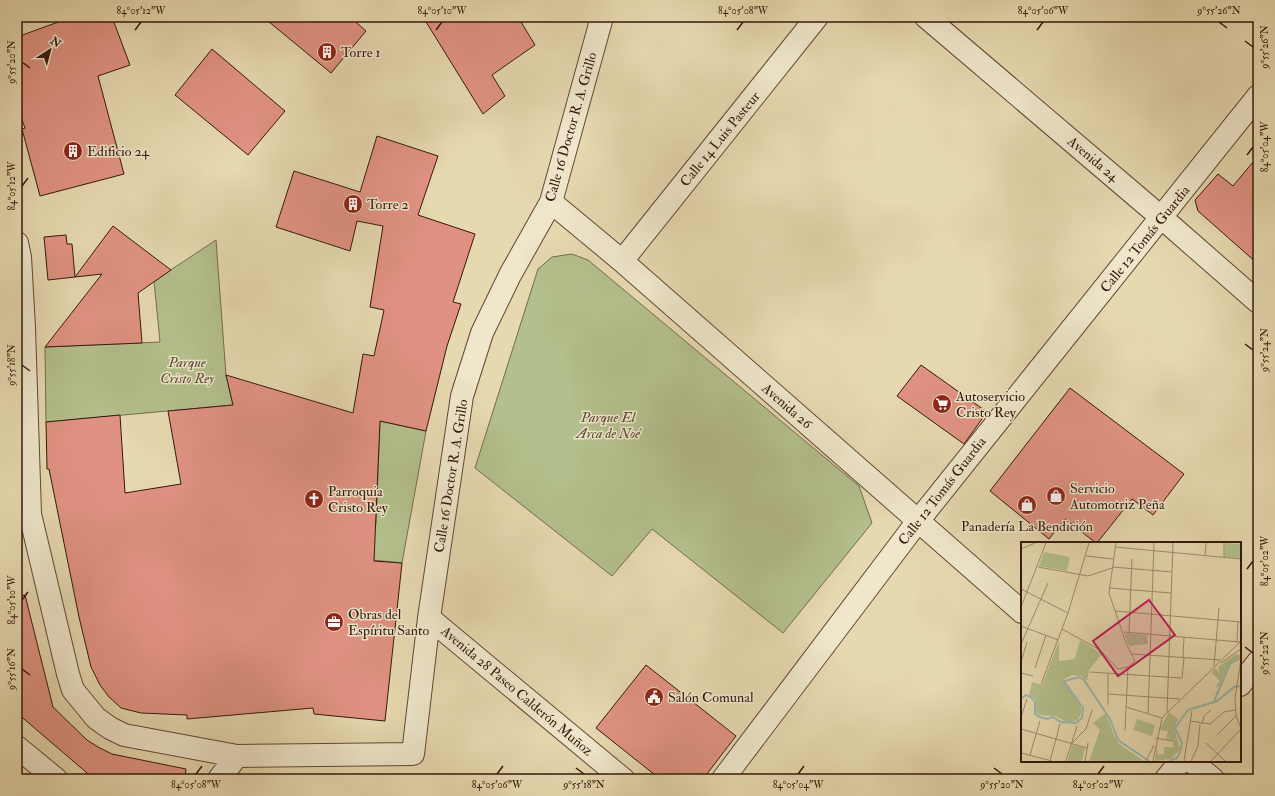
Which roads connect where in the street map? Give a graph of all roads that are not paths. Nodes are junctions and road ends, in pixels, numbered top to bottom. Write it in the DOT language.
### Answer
graph roads {
  1 [pos="602,17"];
  2 [pos="817,17"];
  3 [pos="926,17"];
  4 [pos="1258,96"];
  5 [pos="551,202"];
  6 [pos="1162,218"];
  7 [pos="17,243"];
  8 [pos="622,261"];
  9 [pos="1258,302"];
  10 [pos="918,521"];
  11 [pos="1021,611"];
  12 [pos="429,618"];
  13 [pos="1258,662"];
  14 [pos="1241,684"];
  15 [pos="17,747"];
  16 [pos="237,756"];
  17 [pos="1179,762"];
  18 [pos="1193,762"];
  19 [pos="56,779"];
  20 [pos="219,779"];
  21 [pos="623,779"];
  22 [pos="723,779"];
  23 [pos="1166,779"];
  24 [pos="1213,779"];
  1 -- 5 [label="street, Calle 16 Doctor R. A. Grillo"];
  2 -- 8 [label="street, Calle 14 Luis Pasteur"];
  3 -- 6 [label="street, Avenida 24"];
  4 -- 6 [label="street, Calle 12 Tomás Guardia"];
  5 -- 8 [label="street, Avenida 26"];
  5 -- 12 [label="street, Calle 16 Doctor R. A. Grillo"];
  6 -- 9 [label="street, Avenida 24"];
  6 -- 10 [label="street, Calle 12 Tomás Guardia"];
  7 -- 16 [label="street"];
  8 -- 10 [label="street, Avenida 26"];
  10 -- 11 [label="street, Avenida 26"];
  10 -- 22 [label="street, Calle 12 Tomás Guardia"];
  12 -- 16 [label="street, Calle 16 Doctor R. A. Grillo"];
  12 -- 21 [label="street, Avenida 28 Paseo Calderón Muñoz"];
  13 -- 14 [label="street"];
  15 -- 19 [label="street"];
  16 -- 20 [label="street"];
  17 -- 23 [label="street"];
  18 -- 24 [label="street"];
}
